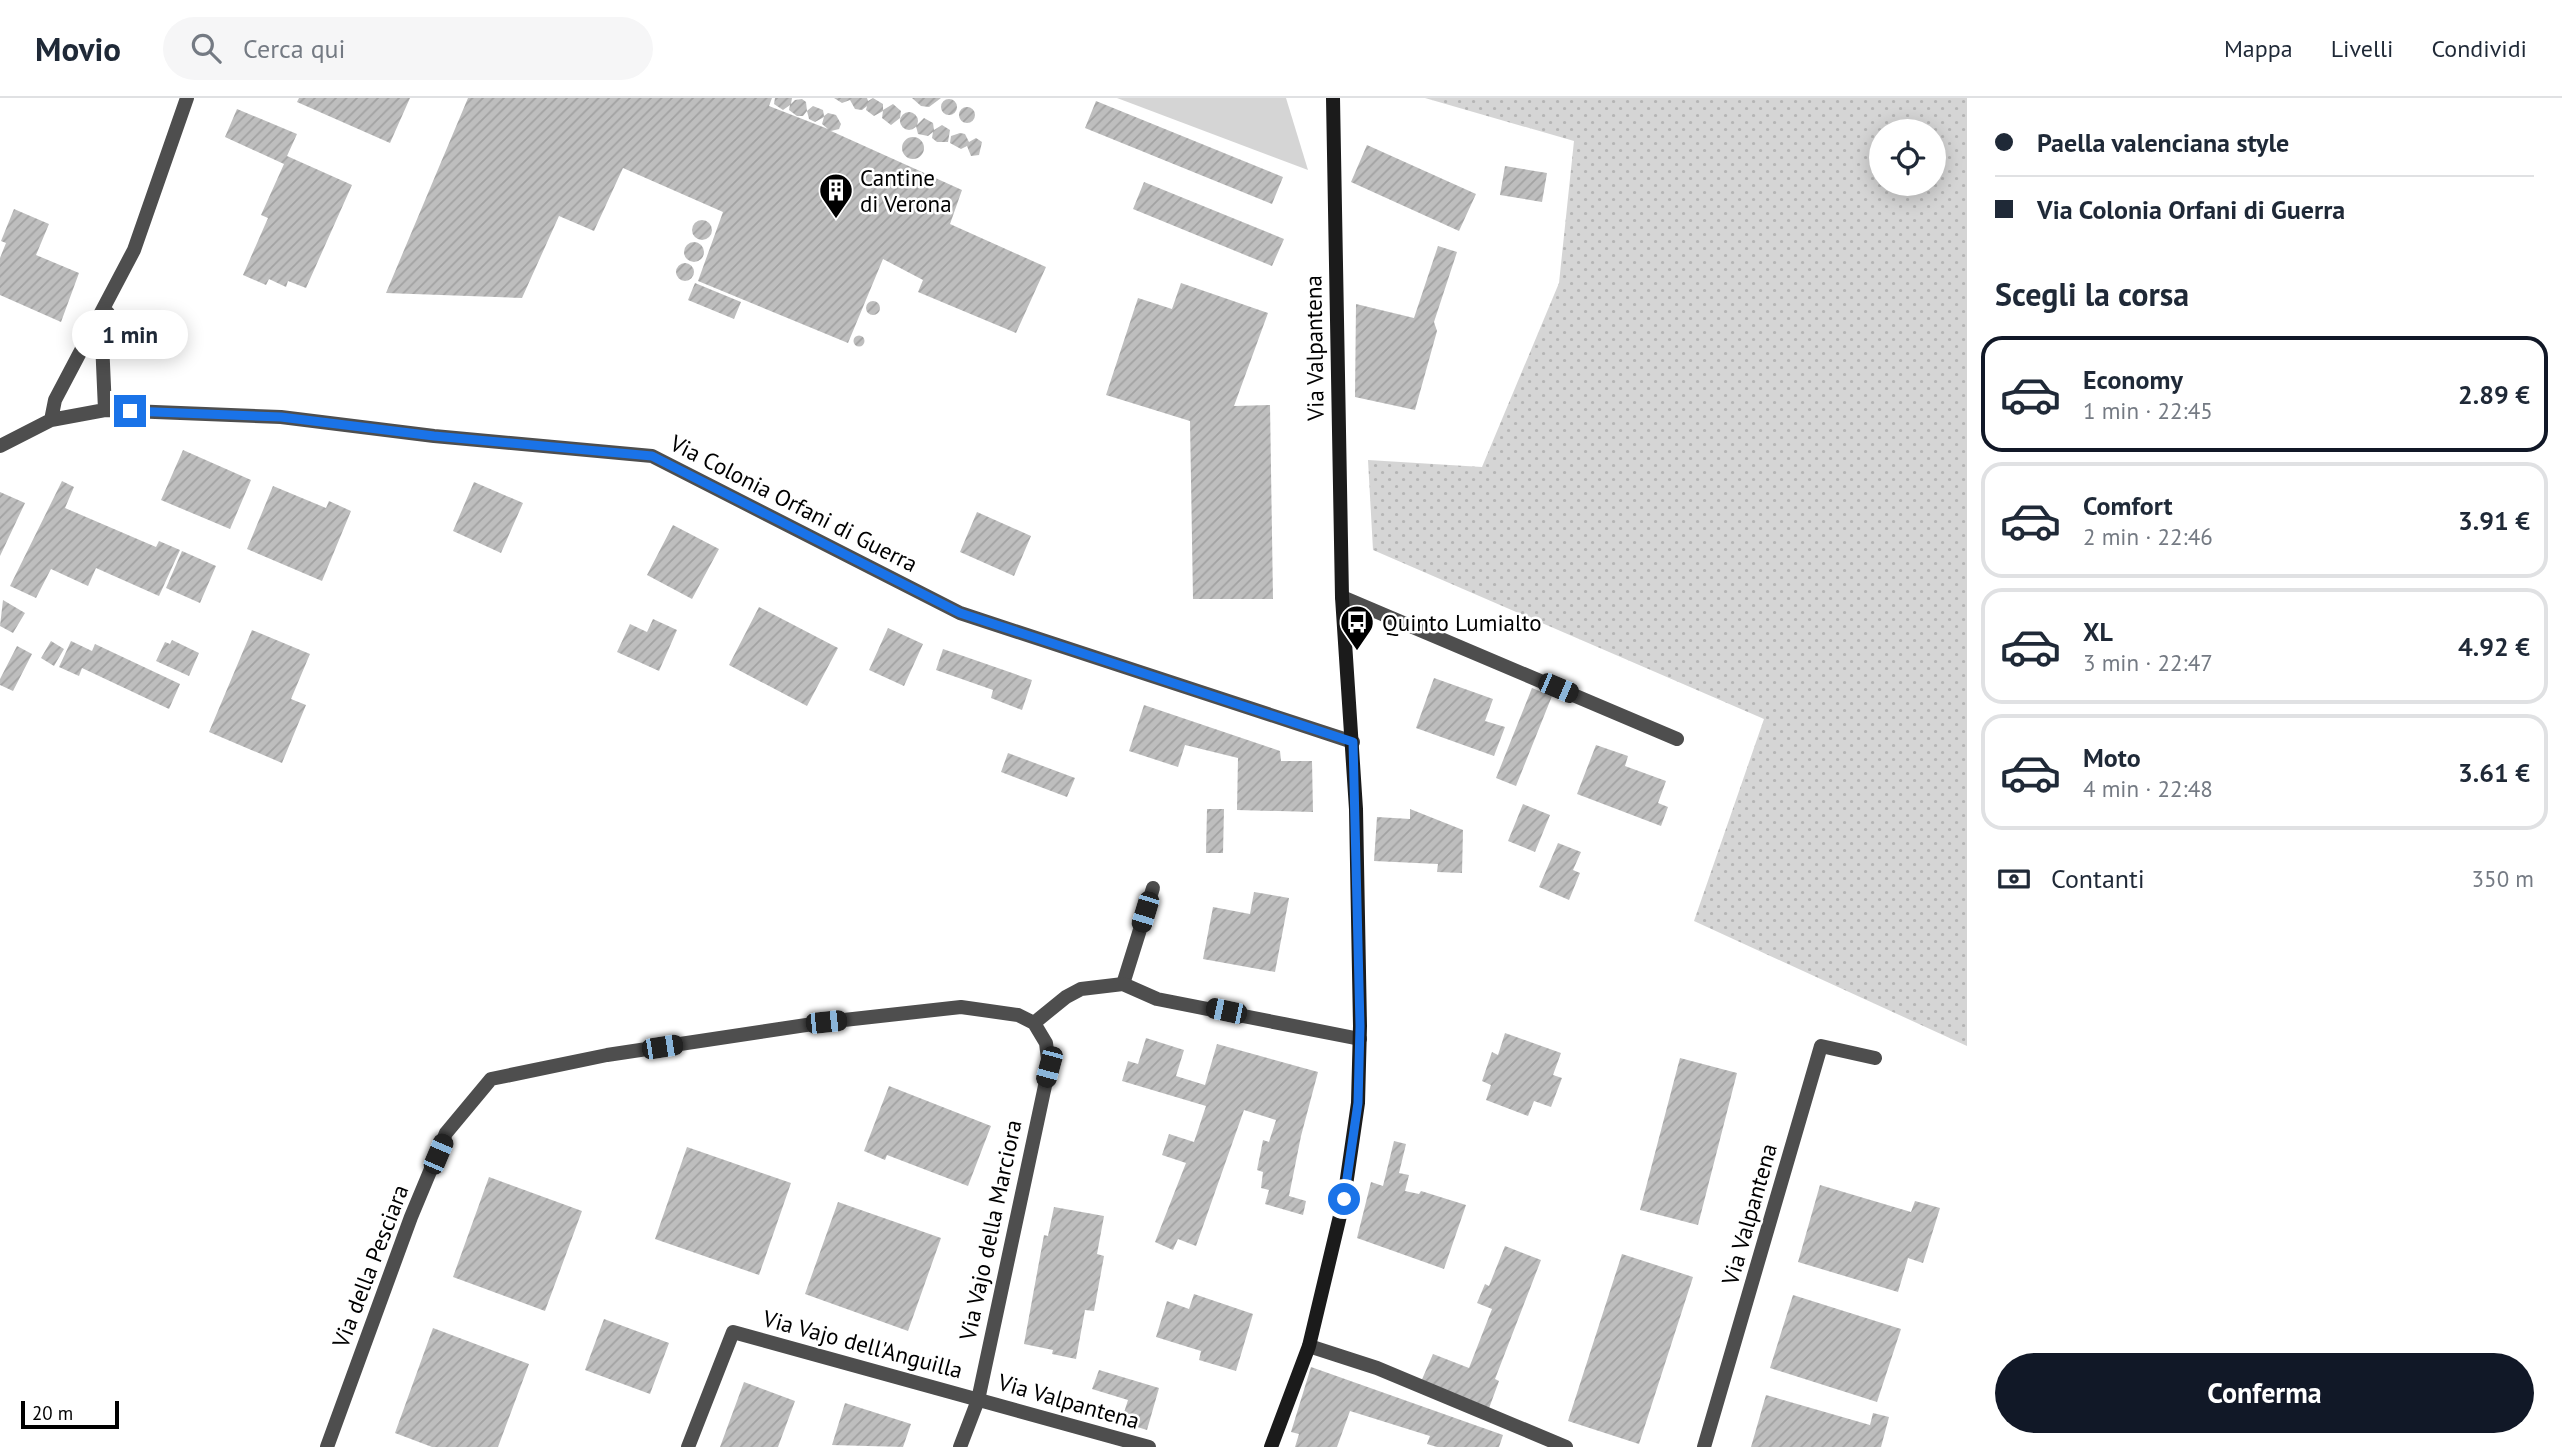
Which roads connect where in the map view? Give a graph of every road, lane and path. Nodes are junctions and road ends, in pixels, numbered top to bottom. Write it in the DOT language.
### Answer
graph roads {
  1 [pos="187,98"];
  2 [pos="1333,98"];
  3 [pos="111,298"];
  4 [pos="105,410"];
  5 [pos="51,420"];
  6 [pos="0,446"];
  7 [pos="1342,597"];
  8 [pos="1677,739"];
  9 [pos="1353,742"];
  10 [pos="1153,888"];
  11 [pos="1123,984"];
  12 [pos="1034,1023"];
  13 [pos="1360,1039"];
  14 [pos="1875,1058"];
  15 [pos="1309,1346"];
  16 [pos="978,1400"];
  17 [pos="327,1447"];
  18 [pos="688,1447"];
  19 [pos="960,1447"];
  20 [pos="1149,1447"];
  21 [pos="1271,1447"];
  22 [pos="1566,1447"];
  23 [pos="1704,1447"];
  1 -- 3 [label="street"];
  2 -- 7 [label="street, Via Valpantena"];
  3 -- 4 [label="street"];
  3 -- 5 [label="street"];
  4 -- 5 [label="street, Via Colonia Orfani di Guerra"];
  4 -- 9 [label="street, Via Colonia Orfani di Guerra"];
  5 -- 6 [label="street, Via Colonia Orfani di Guerra"];
  7 -- 8 [label="street"];
  7 -- 9 [label="street, Via Valpantena"];
  9 -- 13 [label="street, Via Valpantena"];
  10 -- 11 [label="street"];
  11 -- 12 [label="street"];
  11 -- 13 [label="street"];
  12 -- 16 [label="street, Via Vajo della Marciora"];
  12 -- 17 [label="street, Via della Pesciara"];
  13 -- 15 [label="street, Via Valpantena"];
  14 -- 23 [label="street, Via Valpantena"];
  15 -- 21 [label="street, Via Valpantena"];
  15 -- 22 [label="street"];
  16 -- 18 [label="street, Via Vajo dell'Anguilla"];
  16 -- 19 [label="street, Via Vajo della Marciora"];
  16 -- 20 [label="street, Via Valpantena"];
}
